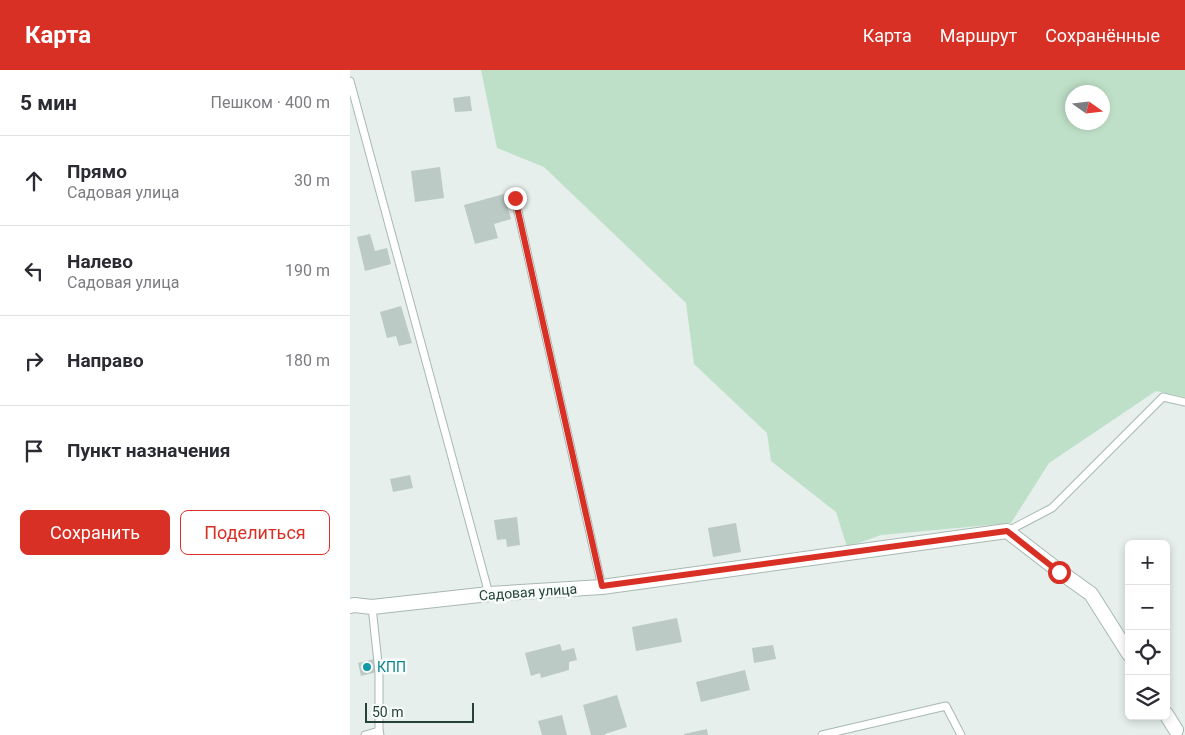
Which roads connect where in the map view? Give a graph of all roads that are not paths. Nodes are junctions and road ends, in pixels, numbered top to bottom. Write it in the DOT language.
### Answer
graph roads {
  1 [pos="350,81"];
  2 [pos="515,198"];
  3 [pos="1185,402"];
  4 [pos="1007,531"];
  5 [pos="602,586"];
  6 [pos="489,594"];
  7 [pos="351,603"];
  8 [pos="372,606"];
  9 [pos="1125,648"];
  10 [pos="1170,720"];
  11 [pos="1176,730"];
  12 [pos="379,733"];
  13 [pos="365,735"];
  14 [pos="822,735"];
  15 [pos="961,735"];
  1 -- 6 [label="lane"];
  2 -- 5 [label="lane"];
  3 -- 4 [label="lane"];
  4 -- 5 [label="street, Садовая улица"];
  4 -- 9 [label="street"];
  5 -- 6 [label="street, Садовая улица"];
  6 -- 8 [label="street, Садовая улица"];
  7 -- 8 [label="street, Садовая улица"];
  8 -- 12 [label="lane"];
  10 -- 11 [label="street"];
  12 -- 13 [label="lane"];
  14 -- 15 [label="lane"];
}
